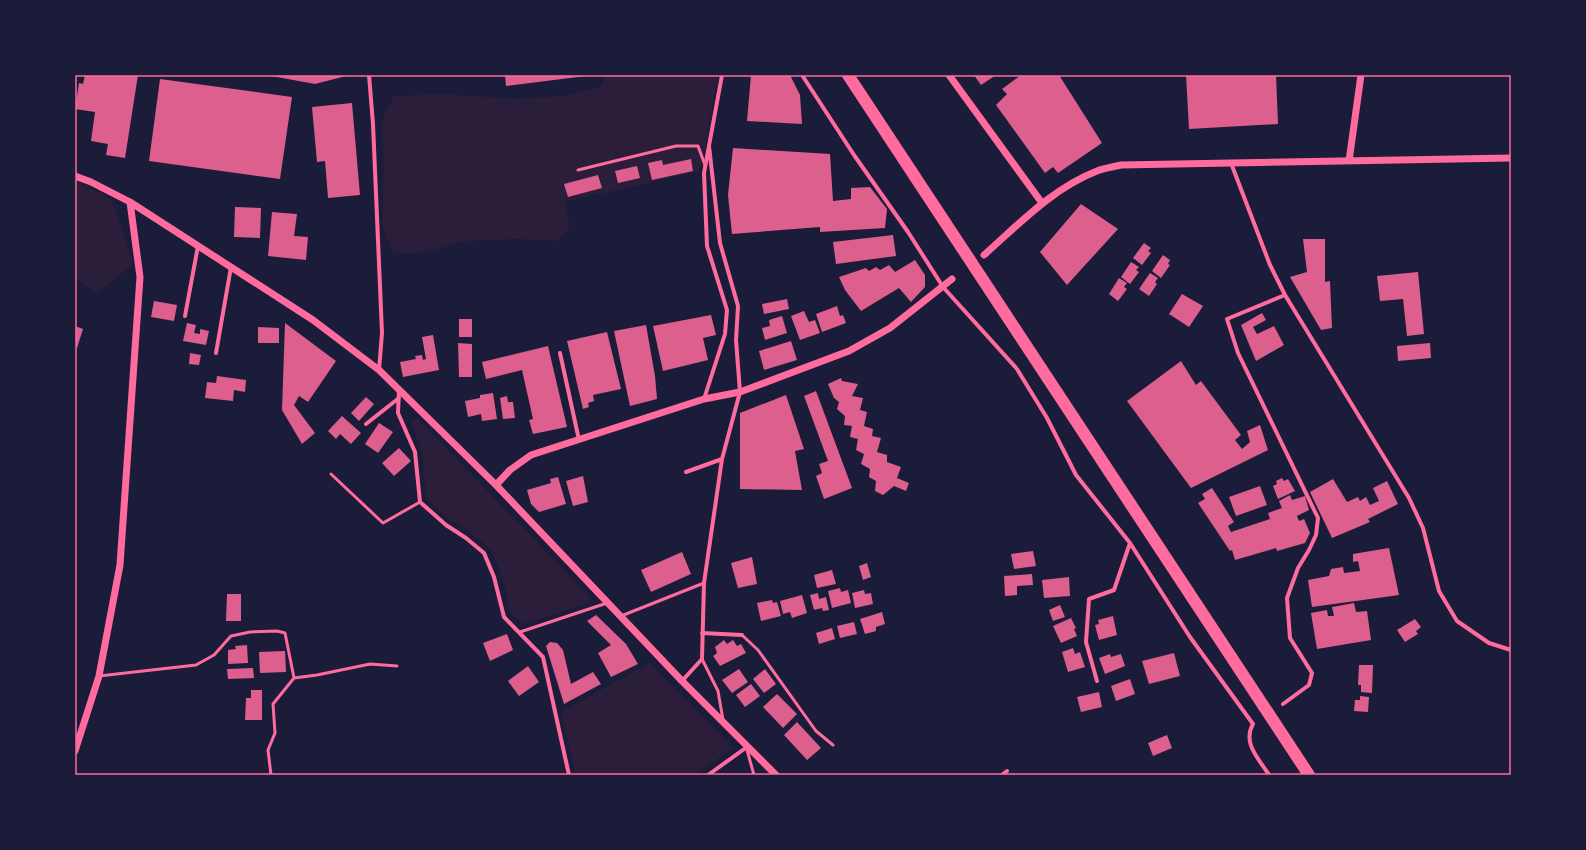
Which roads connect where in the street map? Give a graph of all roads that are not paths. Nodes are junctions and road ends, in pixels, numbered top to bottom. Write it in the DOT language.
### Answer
graph roads {
  1 [pos="369,75"];
  2 [pos="722,75"];
  3 [pos="802,75"];
  4 [pos="848,75"];
  5 [pos="949,75"];
  6 [pos="1361,75"];
  7 [pos="709,146"];
  8 [pos="1511,158"];
  9 [pos="1349,161"];
  10 [pos="1231,163"];
  11 [pos="706,166"];
  12 [pos="578,170"];
  13 [pos="75,176"];
  14 [pos="130,202"];
  15 [pos="1042,203"];
  16 [pos="198,245"];
  17 [pos="984,255"];
  18 [pos="231,266"];
  19 [pos="952,279"];
  20 [pos="943,287"];
  21 [pos="1285,295"];
  22 [pos="185,316"];
  23 [pos="216,353"];
  24 [pos="560,353"];
  25 [pos="379,370"];
  26 [pos="399,390"];
  27 [pos="740,392"];
  28 [pos="398,398"];
  29 [pos="704,399"];
  30 [pos="366,424"];
  31 [pos="579,440"];
  32 [pos="722,459"];
  33 [pos="686,472"];
  34 [pos="331,474"];
  35 [pos="496,485"];
  36 [pos="420,502"];
  37 [pos="1130,543"];
  38 [pos="704,583"];
  39 [pos="609,602"];
  40 [pos="621,616"];
  41 [pos="520,632"];
  42 [pos="702,633"];
  43 [pos="742,634"];
  44 [pos="1511,650"];
  45 [pos="702,659"];
  46 [pos="397,666"];
  47 [pos="99,676"];
  48 [pos="294,678"];
  49 [pos="682,681"];
  50 [pos="1097,681"];
  51 [pos="1283,704"];
  52 [pos="724,724"];
  53 [pos="834,745"];
  54 [pos="746,747"];
  55 [pos="75,752"];
  56 [pos="1007,771"];
  57 [pos="271,775"];
  58 [pos="569,775"];
  59 [pos="708,775"];
  60 [pos="754,775"];
  61 [pos="776,775"];
  62 [pos="1002,775"];
  63 [pos="1269,775"];
  64 [pos="1309,775"];
  1 -- 25 [label="street"];
  2 -- 7 [label="street"];
  3 -- 20 [label="street"];
  4 -- 64 [label="highway"];
  5 -- 15 [label="street"];
  6 -- 9 [label="street"];
  7 -- 11 [label="street"];
  7 -- 27 [label="street"];
  8 -- 9 [label="street"];
  9 -- 10 [label="street"];
  10 -- 15 [label="street"];
  10 -- 21 [label="street"];
  11 -- 12 [label="lane"];
  11 -- 29 [label="street"];
  13 -- 14 [label="street"];
  14 -- 16 [label="street"];
  14 -- 47 [label="street"];
  15 -- 17 [label="street"];
  16 -- 18 [label="street"];
  16 -- 22 [label="street"];
  18 -- 23 [label="street"];
  18 -- 25 [label="street"];
  19 -- 20 [label="street"];
  20 -- 27 [label="street"];
  20 -- 37 [label="street"];
  21 -- 44 [label="street"];
  21 -- 51 [label="street"];
  24 -- 31 [label="street"];
  25 -- 26 [label="street"];
  26 -- 28 [label="street"];
  26 -- 35 [label="street"];
  27 -- 29 [label="street"];
  27 -- 32 [label="street"];
  28 -- 30 [label="street"];
  28 -- 36 [label="street"];
  29 -- 31 [label="street"];
  31 -- 35 [label="street"];
  32 -- 33 [label="street"];
  32 -- 38 [label="street"];
  34 -- 36 [label="lane"];
  35 -- 39 [label="street"];
  36 -- 41 [label="street"];
  37 -- 50 [label="street"];
  37 -- 63 [label="street"];
  38 -- 40 [label="lane"];
  38 -- 42 [label="street"];
  39 -- 40 [label="street"];
  39 -- 41 [label="lane"];
  40 -- 49 [label="street"];
  41 -- 58 [label="street"];
  42 -- 43 [label="street"];
  42 -- 45 [label="street"];
  43 -- 53 [label="lane"];
  45 -- 49 [label="street"];
  45 -- 52 [label="lane"];
  46 -- 48 [label="lane"];
  47 -- 48 [label="lane"];
  47 -- 55 [label="street"];
  48 -- 57 [label="lane"];
  49 -- 52 [label="street"];
  52 -- 54 [label="street"];
  54 -- 59 [label="street"];
  54 -- 60 [label="lane"];
  54 -- 61 [label="street"];
  56 -- 62 [label="street"];
}
